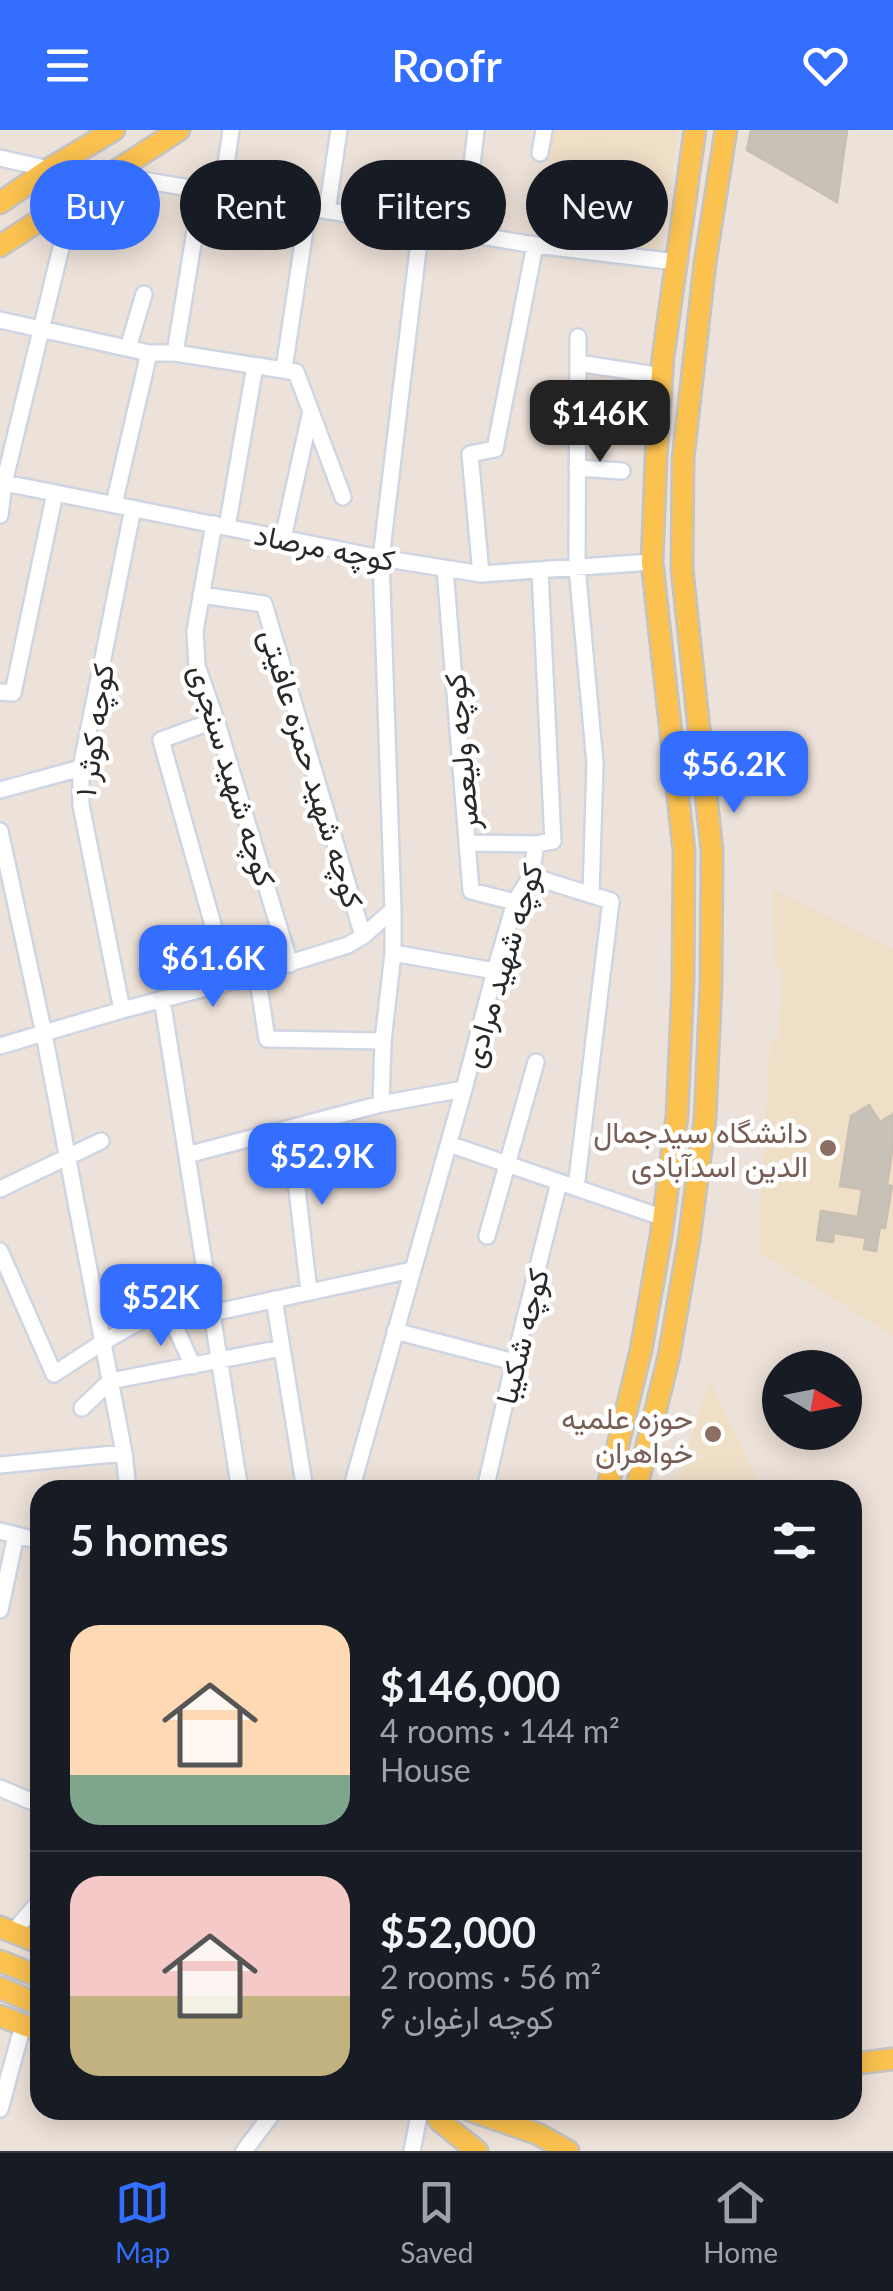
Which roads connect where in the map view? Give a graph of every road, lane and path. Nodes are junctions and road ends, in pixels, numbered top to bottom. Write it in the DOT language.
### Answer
graph roads {
  1 [pos="114,130"];
  2 [pos="180,130"];
  3 [pos="231,130"];
  4 [pos="338,130"];
  5 [pos="476,130"];
  6 [pos="544,130"];
  7 [pos="694,130"];
  8 [pos="726,130"];
  9 [pos="540,153"];
  10 [pos="0,158"];
  11 [pos="64,160"];
  12 [pos="134,160"];
  13 [pos="227,160"];
  14 [pos="473,160"];
  15 [pos="30,165"];
  16 [pos="30,182"];
  17 [pos="0,203"];
  18 [pos="321,210"];
  19 [pos="327,211"];
  20 [pos="341,213"];
  21 [pos="30,226"];
  22 [pos="0,246"];
  23 [pos="61,250"];
  24 [pos="192,250"];
  25 [pos="303,250"];
  26 [pos="418,250"];
  27 [pos="534,250"];
  28 [pos="570,250"];
  29 [pos="676,262"];
  30 [pos="144,294"];
  31 [pos="0,320"];
  32 [pos="42,330"];
  33 [pos="578,337"];
  34 [pos="128,348"];
  35 [pos="149,352"];
  36 [pos="175,352"];
  37 [pos="578,363"];
  38 [pos="255,366"];
  39 [pos="290,371"];
  40 [pos="662,376"];
  41 [pos="310,414"];
  42 [pos="577,468"];
  43 [pos="622,472"];
  44 [pos="2,482"];
  45 [pos="55,493"];
  46 [pos="343,497"];
  47 [pos="114,504"];
  48 [pos="132,508"];
  49 [pos="0,515"];
  50 [pos="220,526"];
  51 [pos="282,538"];
  52 [pos="381,558"];
  53 [pos="682,559"];
  54 [pos="652,562"];
  55 [pos="577,567"];
  56 [pos="445,569"];
  57 [pos="540,571"];
  58 [pos="480,574"];
  59 [pos="201,595"];
  60 [pos="0,692"];
  61 [pos="216,720"];
  62 [pos="81,768"];
  63 [pos="0,790"];
  64 [pos="0,831"];
  65 [pos="467,843"];
  66 [pos="536,844"];
  67 [pos="530,876"];
  68 [pos="591,894"];
  69 [pos="515,902"];
  70 [pos="393,910"];
  71 [pos="363,936"];
  72 [pos="393,953"];
  73 [pos="290,964"];
  74 [pos="495,971"];
  75 [pos="257,974"];
  76 [pos="229,982"];
  77 [pos="162,1000"];
  78 [pos="122,1010"];
  79 [pos="44,1034"];
  80 [pos="382,1042"];
  81 [pos="0,1046"];
  82 [pos="536,1062"];
  83 [pos="464,1089"];
  84 [pos="381,1104"];
  85 [pos="290,1130"];
  86 [pos="101,1141"];
  87 [pos="449,1144"];
  88 [pos="186,1155"];
  89 [pos="67,1156"];
  90 [pos="508,1164"];
  91 [pos="559,1182"];
  92 [pos="576,1188"];
  93 [pos="0,1189"];
  94 [pos="664,1218"];
  95 [pos="486,1236"];
  96 [pos="0,1251"];
  97 [pos="412,1270"];
  98 [pos="310,1292"];
  99 [pos="274,1299"];
  100 [pos="212,1313"];
  101 [pos="395,1331"];
  102 [pos="103,1342"];
  103 [pos="282,1348"];
  104 [pos="220,1360"];
  105 [pos="514,1362"];
  106 [pos="193,1366"];
  107 [pos="110,1382"];
  108 [pos="82,1408"];
  109 [pos="124,1453"];
  110 [pos="0,1464"];
  111 [pos="127,1480"];
  112 [pos="238,1480"];
  113 [pos="303,1480"];
  114 [pos="354,1480"];
  115 [pos="487,1480"];
  116 [pos="609,1480"];
  117 [pos="638,1480"];
  118 [pos="8,1533"];
  119 [pos="0,1610"];
  120 [pos="0,1788"];
  121 [pos="30,1801"];
  122 [pos="30,1910"];
  123 [pos="6,1930"];
  124 [pos="30,1939"];
  125 [pos="0,1961"];
  126 [pos="30,1973"];
  127 [pos="0,1988"];
  128 [pos="30,2000"];
  129 [pos="0,2016"];
  130 [pos="30,2027"];
  131 [pos="30,2033"];
  132 [pos="893,2059"];
  133 [pos="862,2063"];
  134 [pos="0,2110"];
  135 [pos="267,2120"];
  136 [pos="418,2120"];
  137 [pos="439,2120"];
  138 [pos="500,2120"];
  139 [pos="244,2151"];
  140 [pos="412,2151"];
  141 [pos="478,2151"];
  142 [pos="568,2151"];
  1 -- 11 [label="main road"];
  2 -- 12 [label="main road"];
  3 -- 13 [label="street"];
  4 -- 19 [label="street"];
  5 -- 14 [label="street"];
  6 -- 9 [label="street"];
  7 -- 29 [label="main road"];
  8 -- 53 [label="main road"];
  10 -- 15 [label="street"];
  16 -- 17 [label="main road"];
  18 -- 19 [label="street"];
  19 -- 20 [label="street"];
  21 -- 22 [label="main road"];
  23 -- 32 [label="street"];
  24 -- 36 [label="street"];
  25 -- 39 [label="street"];
  26 -- 52 [label="street"];
  27 -- 58 [label="street"];
  28 -- 29 [label="street"];
  29 -- 40 [label="main road"];
  30 -- 34 [label="street"];
  31 -- 32 [label="street"];
  32 -- 34 [label="street"];
  32 -- 44 [label="street"];
  33 -- 37 [label="street"];
  34 -- 35 [label="street"];
  35 -- 36 [label="street"];
  35 -- 47 [label="street"];
  36 -- 38 [label="street"];
  37 -- 40 [label="street"];
  37 -- 42 [label="street"];
  38 -- 39 [label="street"];
  38 -- 50 [label="street, کوچه شهید سنجری"];
  39 -- 41 [label="street"];
  40 -- 54 [label="main road"];
  41 -- 46 [label="street"];
  41 -- 51 [label="street"];
  42 -- 43 [label="street"];
  42 -- 55 [label="street"];
  44 -- 45 [label="street, کوچه مرصاد"];
  44 -- 49 [label="street"];
  45 -- 47 [label="street, کوچه مرصاد"];
  45 -- 60 [label="street"];
  47 -- 48 [label="street, کوچه مرصاد"];
  48 -- 50 [label="street, کوچه مرصاد"];
  48 -- 62 [label="street, کوچه کوثر ۱"];
  50 -- 51 [label="street, کوچه مرصاد"];
  50 -- 59 [label="street, کوچه شهید سنجری"];
  51 -- 52 [label="street, کوچه مرصاد"];
  52 -- 56 [label="street, کوچه مرصاد"];
  52 -- 70 [label="street"];
  53 -- 54 [label="main road"];
  53 -- 117 [label="main road"];
  54 -- 55 [label="street, کوچه مرصاد"];
  54 -- 94 [label="main road"];
  55 -- 57 [label="street, کوچه مرصاد"];
  55 -- 68 [label="street"];
  56 -- 58 [label="street, کوچه مرصاد"];
  56 -- 65 [label="street, کوچه ولیعصر"];
  57 -- 58 [label="street, کوچه مرصاد"];
  57 -- 66 [label="street, کوچه شهید مرادی"];
  59 -- 61 [label="street, کوچه شهید سنجری"];
  59 -- 71 [label="street, کوچه شهید حمزه عافیتی"];
  61 -- 73 [label="street, کوچه شهید سنجری"];
  61 -- 76 [label="street"];
  62 -- 63 [label="street"];
  62 -- 78 [label="street, کوچه کوثر ۱"];
  64 -- 79 [label="street"];
  65 -- 66 [label="street, کوچه شهید مرادی"];
  65 -- 69 [label="street, کوچه ولیعصر"];
  66 -- 67 [label="street, کوچه شهید مرادی"];
  67 -- 68 [label="street"];
  67 -- 69 [label="street, کوچه شهید مرادی"];
  68 -- 92 [label="street"];
  69 -- 74 [label="street, کوچه شهید مرادی"];
  70 -- 71 [label="street"];
  70 -- 72 [label="street"];
  71 -- 73 [label="street"];
  72 -- 74 [label="street"];
  72 -- 80 [label="street"];
  73 -- 75 [label="street"];
  74 -- 83 [label="street, کوچه شهید مرادی"];
  75 -- 76 [label="street"];
  75 -- 80 [label="street"];
  76 -- 77 [label="street"];
  77 -- 78 [label="street"];
  77 -- 88 [label="street"];
  78 -- 79 [label="street"];
  79 -- 81 [label="street"];
  79 -- 89 [label="street"];
  80 -- 84 [label="street"];
  82 -- 90 [label="street"];
  83 -- 84 [label="street"];
  83 -- 87 [label="street, کوچه شهید مرادی"];
  84 -- 85 [label="street"];
  85 -- 88 [label="street"];
  85 -- 98 [label="street"];
  86 -- 89 [label="street"];
  87 -- 90 [label="street"];
  87 -- 97 [label="street, کوچه شهید مرادی"];
  88 -- 100 [label="street"];
  89 -- 93 [label="street"];
  89 -- 102 [label="street"];
  90 -- 91 [label="street"];
  90 -- 95 [label="street"];
  91 -- 92 [label="street"];
  91 -- 105 [label="street, کوچه شکیبا"];
  92 -- 94 [label="street"];
  94 -- 116 [label="main road"];
  96 -- 102 [label="street"];
  97 -- 98 [label="street"];
  97 -- 101 [label="street, کوچه شهید مرادی"];
  98 -- 99 [label="street"];
  99 -- 100 [label="street"];
  99 -- 103 [label="street"];
  100 -- 104 [label="street"];
  101 -- 105 [label="street"];
  101 -- 114 [label="street, کوچه شهید مرادی"];
  102 -- 106 [label="street"];
  102 -- 107 [label="street"];
  103 -- 104 [label="street"];
  103 -- 113 [label="street"];
  104 -- 106 [label="street"];
  104 -- 112 [label="street"];
  105 -- 115 [label="street, کوچه شکیبا"];
  106 -- 107 [label="street"];
  107 -- 108 [label="street"];
  107 -- 109 [label="street"];
  109 -- 110 [label="street"];
  109 -- 111 [label="street"];
  118 -- 119 [label="street"];
  120 -- 121 [label="street"];
  122 -- 123 [label="street"];
  123 -- 124 [label="main road"];
  125 -- 126 [label="main road"];
  127 -- 128 [label="main road"];
  129 -- 130 [label="main road"];
  131 -- 134 [label="street"];
  132 -- 133 [label="main road"];
  135 -- 139 [label="street"];
  136 -- 140 [label="street"];
  137 -- 141 [label="main road"];
  138 -- 142 [label="main road"];
}
